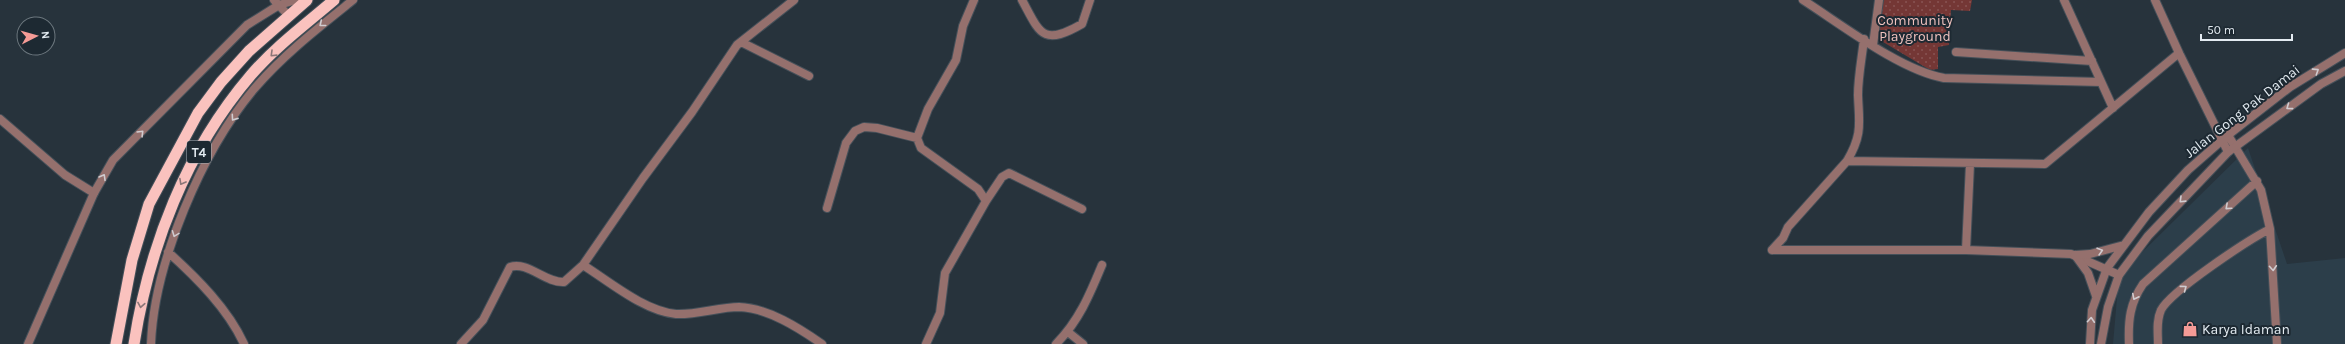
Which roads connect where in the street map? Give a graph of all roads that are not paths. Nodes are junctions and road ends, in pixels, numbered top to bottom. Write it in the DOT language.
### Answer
graph roads {
  1 [pos="296,0"];
  2 [pos="307,0"];
  3 [pos="334,0"];
  4 [pos="353,0"];
  5 [pos="794,0"];
  6 [pos="974,0"];
  7 [pos="1022,0"];
  8 [pos="1090,0"];
  9 [pos="1803,0"];
  10 [pos="1879,0"];
  11 [pos="2064,0"];
  12 [pos="2156,0"];
  13 [pos="277,3"];
  14 [pos="289,16"];
  15 [pos="1864,39"];
  16 [pos="741,42"];
  17 [pos="1873,44"];
  18 [pos="1956,52"];
  19 [pos="2178,53"];
  20 [pos="2345,53"];
  21 [pos="2092,61"];
  22 [pos="2345,71"];
  23 [pos="809,76"];
  24 [pos="2101,82"];
  25 [pos="2113,108"];
  26 [pos="0,119"];
  27 [pos="2228,135"];
  28 [pos="917,138"];
  29 [pos="2222,141"];
  30 [pos="2236,146"];
  31 [pos="2228,152"];
  32 [pos="1847,161"];
  33 [pos="1970,164"];
  34 [pos="2257,182"];
  35 [pos="94,193"];
  36 [pos="986,201"];
  37 [pos="827,208"];
  38 [pos="1082,210"];
  39 [pos="2270,229"];
  40 [pos="2124,245"];
  41 [pos="1966,250"];
  42 [pos="168,252"];
  43 [pos="2075,255"];
  44 [pos="582,265"];
  45 [pos="1102,265"];
  46 [pos="2107,268"];
  47 [pos="2119,275"];
  48 [pos="2096,296"];
  49 [pos="1068,332"];
  50 [pos="28,344"];
  51 [pos="116,344"];
  52 [pos="134,344"];
  53 [pos="151,344"];
  54 [pos="244,344"];
  55 [pos="461,344"];
  56 [pos="822,344"];
  57 [pos="926,344"];
  58 [pos="1056,344"];
  59 [pos="1083,344"];
  60 [pos="2090,344"];
  61 [pos="2101,344"];
  62 [pos="2129,344"];
  63 [pos="2158,344"];
  64 [pos="2277,344"];
  1 -- 13 [label="street"];
  2 -- 14 [label="highway, T4"];
  3 -- 52 [label="highway, T4, one-way"];
  4 -- 42 [label="street, one-way"];
  5 -- 16 [label="street"];
  6 -- 28 [label="street"];
  7 -- 8 [label="street"];
  9 -- 15 [label="street"];
  10 -- 17 [label="street"];
  11 -- 21 [label="street"];
  12 -- 19 [label="street"];
  13 -- 14 [label="street"];
  35 -- 13 [label="street, one-way"];
  14 -- 51 [label="highway, T4"];
  15 -- 17 [label="street"];
  15 -- 32 [label="street"];
  16 -- 23 [label="street"];
  16 -- 44 [label="street"];
  17 -- 24 [label="street"];
  18 -- 21 [label="street"];
  19 -- 25 [label="street"];
  19 -- 29 [label="street"];
  27 -- 20 [label="street, Jalan Gong Pak Damai, one-way"];
  21 -- 24 [label="street"];
  22 -- 30 [label="street, one-way"];
  24 -- 25 [label="street"];
  25 -- 33 [label="street"];
  26 -- 35 [label="street"];
  27 -- 29 [label="street, Jalan Gong Pak Damai"];
  27 -- 30 [label="street"];
  28 -- 36 [label="street"];
  28 -- 37 [label="street"];
  29 -- 31 [label="street"];
  29 -- 40 [label="street, Jalan Gong Pak Damai"];
  30 -- 31 [label="street"];
  30 -- 34 [label="street"];
  31 -- 47 [label="street, one-way"];
  32 -- 33 [label="street"];
  32 -- 41 [label="street"];
  33 -- 41 [label="street"];
  34 -- 39 [label="street"];
  34 -- 62 [label="street, one-way"];
  35 -- 50 [label="street"];
  36 -- 38 [label="street"];
  36 -- 57 [label="street"];
  63 -- 39 [label="street, one-way"];
  39 -- 64 [label="street, one-way"];
  43 -- 40 [label="street, one-way"];
  40 -- 46 [label="street, Jalan Gong Pak Damai"];
  41 -- 43 [label="street"];
  42 -- 53 [label="street"];
  42 -- 54 [label="street"];
  43 -- 46 [label="street"];
  43 -- 48 [label="street"];
  44 -- 55 [label="street"];
  44 -- 56 [label="street"];
  45 -- 49 [label="street"];
  46 -- 47 [label="street"];
  46 -- 48 [label="street, Jalan Gong Pak Damai"];
  47 -- 61 [label="street"];
  60 -- 48 [label="street, Jalan Gong Pak Damai, one-way"];
  49 -- 58 [label="street"];
  49 -- 59 [label="street"];
}
